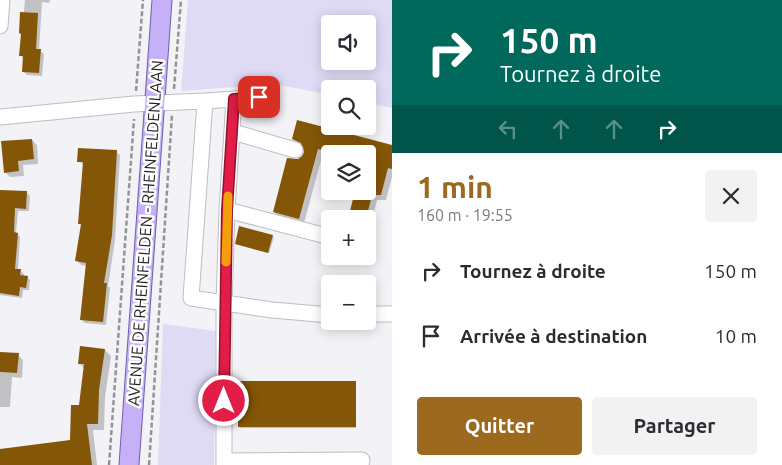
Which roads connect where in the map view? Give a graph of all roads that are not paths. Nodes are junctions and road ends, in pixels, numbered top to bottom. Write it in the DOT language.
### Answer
graph roads {
  1 [pos="2,0"];
  2 [pos="162,0"];
  3 [pos="0,26"];
  4 [pos="259,97"];
  5 [pos="234,99"];
  6 [pos="205,101"];
  7 [pos="164,103"];
  8 [pos="0,117"];
  9 [pos="233,132"];
  10 [pos="295,150"];
  11 [pos="227,210"];
  12 [pos="321,235"];
  13 [pos="224,303"];
  14 [pos="321,314"];
  15 [pos="376,314"];
  16 [pos="392,314"];
  17 [pos="224,463"];
  18 [pos="128,465"];
  19 [pos="362,465"];
  1 -- 3 [label="street"];
  2 -- 7 [label="main road, AVENUE DE RHEINFELDEN - RHEINFELDENLAAN"];
  4 -- 5 [label="street"];
  5 -- 6 [label="street"];
  5 -- 9 [label="street"];
  6 -- 7 [label="street"];
  6 -- 13 [label="street"];
  7 -- 8 [label="street"];
  7 -- 18 [label="main road, AVENUE DE RHEINFELDEN - RHEINFELDENLAAN"];
  9 -- 10 [label="street"];
  9 -- 11 [label="street"];
  11 -- 12 [label="street"];
  11 -- 13 [label="street"];
  13 -- 14 [label="street"];
  13 -- 17 [label="street"];
  15 -- 16 [label="street"];
  17 -- 19 [label="street"];
}
